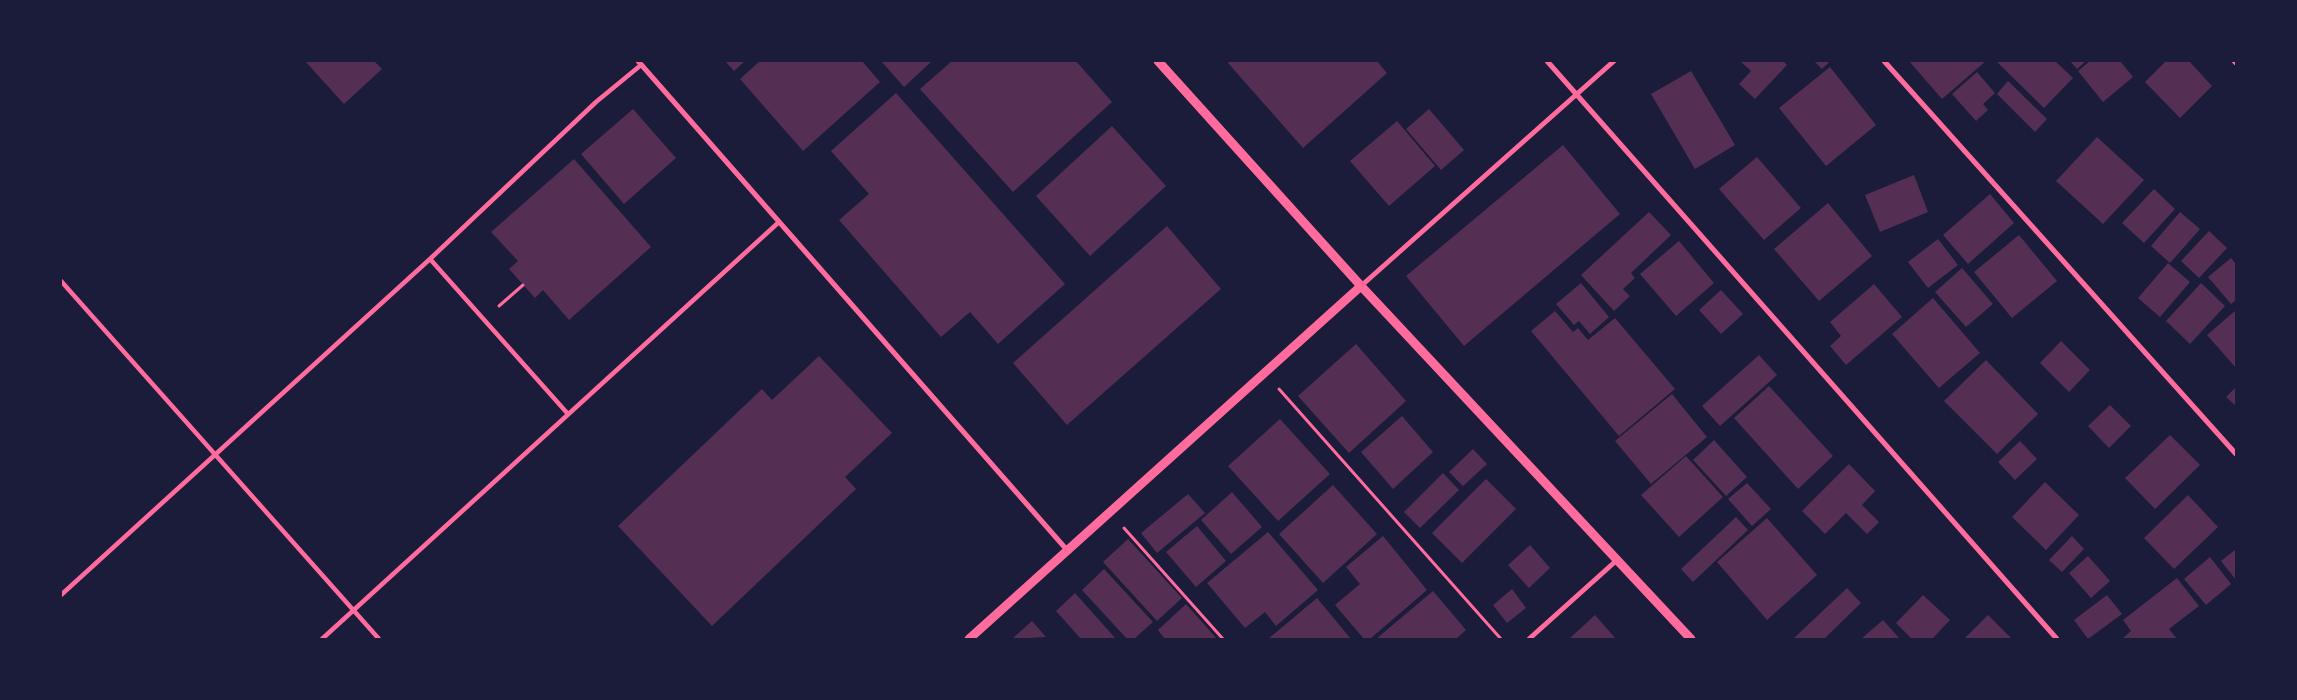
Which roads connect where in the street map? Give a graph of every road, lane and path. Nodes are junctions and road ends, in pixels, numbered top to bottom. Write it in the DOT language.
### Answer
graph roads {
  1 [pos="1158,61"];
  2 [pos="1547,61"];
  3 [pos="1614,61"];
  4 [pos="1884,61"];
  5 [pos="640,63"];
  6 [pos="1577,95"];
  7 [pos="779,222"];
  8 [pos="430,259"];
  9 [pos="61,281"];
  10 [pos="523,285"];
  11 [pos="1361,286"];
  12 [pos="484,320"];
  13 [pos="1265,372"];
  14 [pos="568,414"];
  15 [pos="215,454"];
  16 [pos="2236,454"];
  17 [pos="1110,512"];
  18 [pos="1067,550"];
  19 [pos="1618,559"];
  20 [pos="61,595"];
  21 [pos="353,610"];
  22 [pos="322,639"];
  23 [pos="379,639"];
  24 [pos="969,639"];
  25 [pos="1223,639"];
  26 [pos="1501,639"];
  27 [pos="1529,639"];
  28 [pos="1690,639"];
  29 [pos="2057,639"];
  1 -- 11 [label="street"];
  2 -- 6 [label="street"];
  3 -- 6 [label="street"];
  4 -- 16 [label="street"];
  5 -- 7 [label="street"];
  5 -- 8 [label="street"];
  6 -- 11 [label="street"];
  6 -- 29 [label="street"];
  7 -- 14 [label="street"];
  7 -- 18 [label="street"];
  8 -- 12 [label="street"];
  8 -- 15 [label="street"];
  9 -- 15 [label="street"];
  10 -- 12 [label="path"];
  11 -- 13 [label="street"];
  11 -- 19 [label="street"];
  12 -- 14 [label="street"];
  13 -- 17 [label="street"];
  13 -- 26 [label="path"];
  14 -- 21 [label="street"];
  15 -- 20 [label="street"];
  15 -- 21 [label="street"];
  17 -- 18 [label="street"];
  17 -- 25 [label="path"];
  18 -- 24 [label="street"];
  19 -- 27 [label="street"];
  19 -- 28 [label="street"];
  21 -- 22 [label="street"];
  21 -- 23 [label="street"];
}
